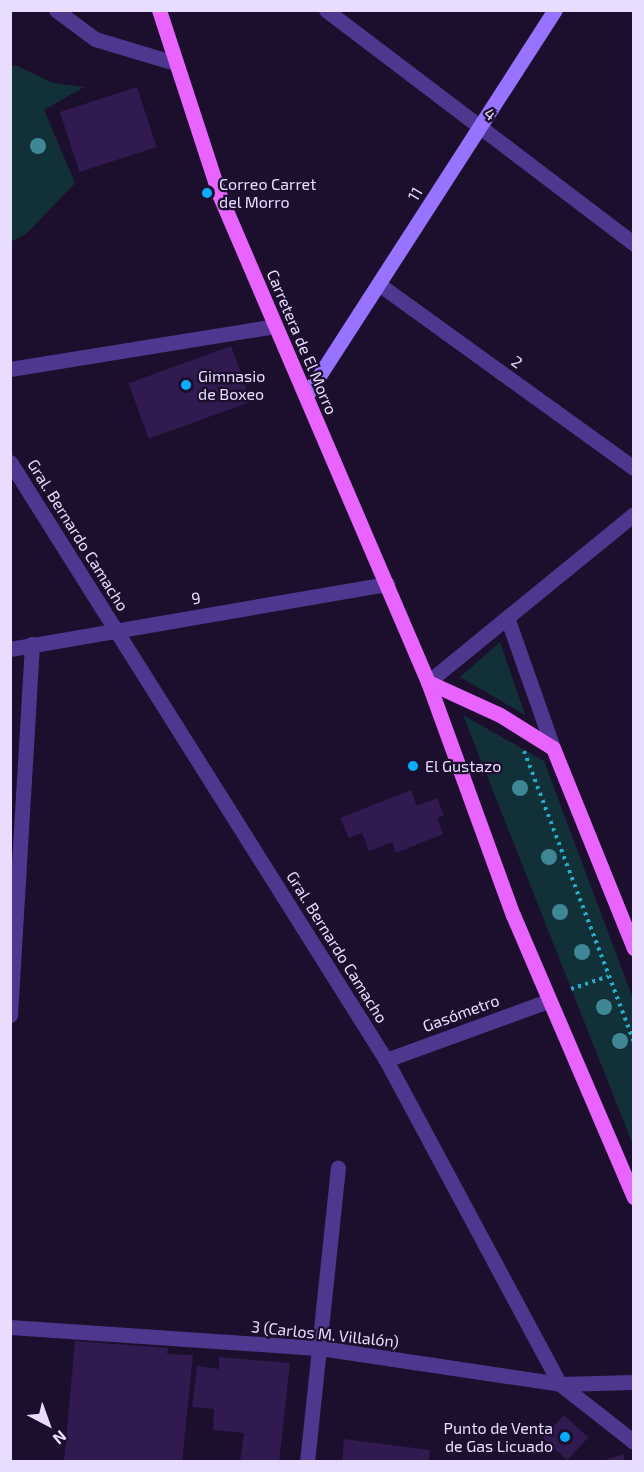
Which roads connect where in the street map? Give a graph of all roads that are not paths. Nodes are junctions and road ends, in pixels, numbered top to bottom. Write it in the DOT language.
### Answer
graph roads {
  1 [pos="56,10"];
  2 [pos="159,10"];
  3 [pos="326,10"];
  4 [pos="555,10"];
  5 [pos="176,63"];
  6 [pos="477,127"];
  7 [pos="633,244"];
  8 [pos="380,285"];
  9 [pos="275,326"];
  10 [pos="10,369"];
  11 [pos="306,396"];
  12 [pos="10,462"];
  13 [pos="633,468"];
  14 [pos="633,514"];
  15 [pos="387,584"];
  16 [pos="508,620"];
  17 [pos="116,630"];
  18 [pos="32,644"];
  19 [pos="10,649"];
  20 [pos="428,682"];
  21 [pos="554,748"];
  22 [pos="633,948"];
  23 [pos="12,980"];
  24 [pos="548,1001"];
  25 [pos="10,1015"];
  26 [pos="387,1060"];
  27 [pos="338,1168"];
  28 [pos="633,1197"];
  29 [pos="10,1327"];
  30 [pos="320,1348"];
  31 [pos="633,1382"];
  32 [pos="560,1384"];
  33 [pos="633,1442"];
  34 [pos="307,1461"];
  1 -- 5 [label="street"];
  2 -- 5 [label="main road, Carretera de El Morro"];
  3 -- 6 [label="street, 4"];
  4 -- 6 [label="main road, 11"];
  5 -- 9 [label="main road, Carretera de El Morro"];
  6 -- 7 [label="street, 4"];
  6 -- 8 [label="main road, 11"];
  8 -- 11 [label="main road, 11"];
  8 -- 13 [label="street, 2"];
  9 -- 10 [label="street"];
  9 -- 11 [label="main road, Carretera de El Morro"];
  11 -- 15 [label="main road, Carretera de El Morro"];
  12 -- 17 [label="street, Gral. Bernardo Camacho"];
  14 -- 16 [label="street"];
  15 -- 17 [label="street, 9"];
  15 -- 20 [label="main road, Carretera de El Morro"];
  16 -- 20 [label="street"];
  16 -- 21 [label="street"];
  17 -- 18 [label="street, 9"];
  17 -- 26 [label="street, Gral. Bernardo Camacho"];
  18 -- 19 [label="street, 9"];
  18 -- 23 [label="street"];
  20 -- 21 [label="main road"];
  20 -- 24 [label="main road, Carretera de El Morro"];
  21 -- 22 [label="main road"];
  23 -- 25 [label="street"];
  24 -- 26 [label="street, Gasómetro"];
  24 -- 28 [label="main road, Carretera de El Morro"];
  26 -- 32 [label="street, Gral. Bernardo Camacho"];
  27 -- 30 [label="street"];
  29 -- 30 [label="street, 3 (Carlos M. Villalón)"];
  30 -- 32 [label="street, 3 (Carlos M. Villalón)"];
  30 -- 34 [label="street"];
  31 -- 32 [label="street, 3 (Carlos M. Villalón)"];
  32 -- 33 [label="street, Gral. Bernardo Camacho"];
}
